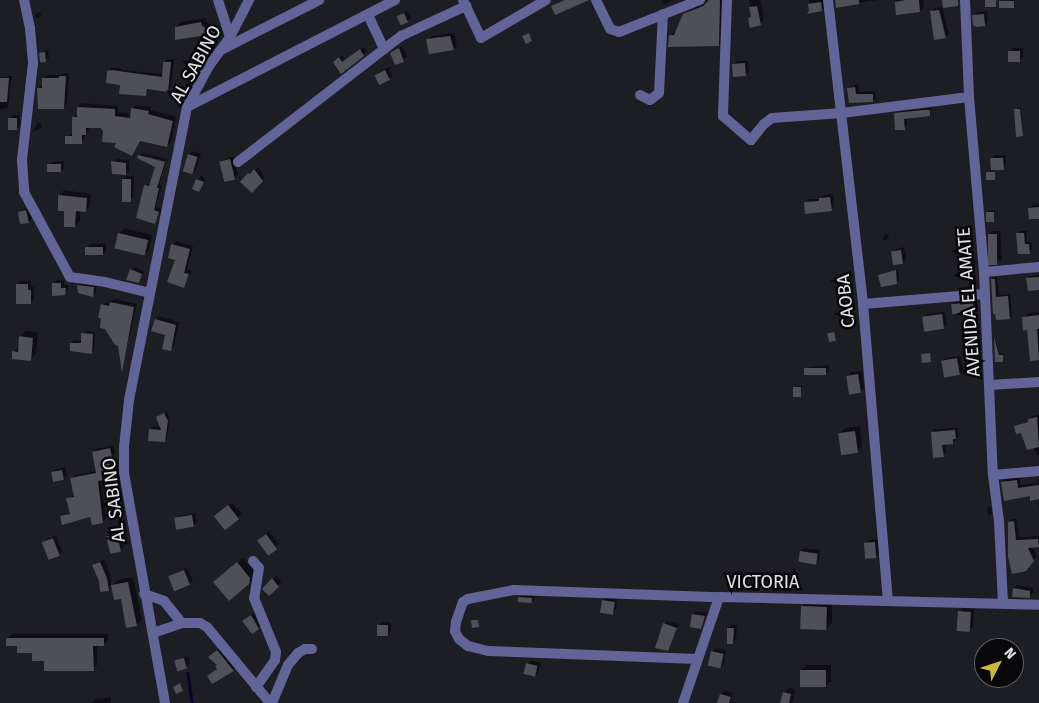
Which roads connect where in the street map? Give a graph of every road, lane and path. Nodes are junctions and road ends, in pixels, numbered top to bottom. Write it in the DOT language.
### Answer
graph roads {
  1 [pos="24,0"];
  2 [pos="218,0"];
  3 [pos="249,0"];
  4 [pos="319,0"];
  5 [pos="395,0"];
  6 [pos="546,0"];
  7 [pos="596,0"];
  8 [pos="700,0"];
  9 [pos="728,0"];
  10 [pos="828,0"];
  11 [pos="965,0"];
  12 [pos="465,3"];
  13 [pos="368,14"];
  14 [pos="663,14"];
  15 [pos="230,36"];
  16 [pos="222,49"];
  17 [pos="384,49"];
  18 [pos="640,95"];
  19 [pos="969,97"];
  20 [pos="186,108"];
  21 [pos="842,113"];
  22 [pos="238,162"];
  23 [pos="1039,266"];
  24 [pos="984,272"];
  25 [pos="150,293"];
  26 [pos="984,294"];
  27 [pos="863,304"];
  28 [pos="1039,382"];
  29 [pos="990,385"];
  30 [pos="1039,471"];
  31 [pos="993,475"];
  32 [pos="254,561"];
  33 [pos="144,594"];
  34 [pos="719,596"];
  35 [pos="888,600"];
  36 [pos="1003,603"];
  37 [pos="1039,605"];
  38 [pos="182,623"];
  39 [pos="153,633"];
  40 [pos="312,649"];
  41 [pos="697,659"];
  42 [pos="256,687"];
  43 [pos="165,703"];
  44 [pos="271,703"];
  45 [pos="683,703"];
  1 -- 25 [label="street"];
  2 -- 15 [label="street"];
  3 -- 15 [label="street, AL SABINO"];
  4 -- 16 [label="street"];
  5 -- 13 [label="street"];
  6 -- 12 [label="street"];
  7 -- 14 [label="street"];
  8 -- 14 [label="street"];
  9 -- 21 [label="street"];
  10 -- 21 [label="street, CAOBA"];
  11 -- 19 [label="street, AVENIDA EL AMATE"];
  12 -- 17 [label="street"];
  13 -- 17 [label="street"];
  13 -- 20 [label="street"];
  14 -- 18 [label="street"];
  15 -- 16 [label="street, AL SABINO"];
  16 -- 20 [label="street, AL SABINO"];
  17 -- 22 [label="street"];
  19 -- 21 [label="street"];
  19 -- 24 [label="street, AVENIDA EL AMATE"];
  20 -- 25 [label="street, AL SABINO"];
  21 -- 27 [label="street, CAOBA"];
  23 -- 24 [label="street"];
  24 -- 26 [label="street, AVENIDA EL AMATE"];
  25 -- 33 [label="street, AL SABINO"];
  26 -- 27 [label="street"];
  26 -- 29 [label="street, AVENIDA EL AMATE"];
  27 -- 35 [label="street, CAOBA"];
  28 -- 29 [label="street"];
  29 -- 31 [label="street, AVENIDA EL AMATE"];
  30 -- 31 [label="street"];
  31 -- 36 [label="street, AVENIDA EL AMATE"];
  32 -- 42 [label="street"];
  33 -- 38 [label="street"];
  33 -- 39 [label="street, AL SABINO"];
  34 -- 35 [label="street, VICTORIA"];
  34 -- 41 [label="street, VICTORIA"];
  34 -- 41 [label="street"];
  35 -- 36 [label="street, VICTORIA"];
  36 -- 37 [label="street, VICTORIA"];
  38 -- 39 [label="street"];
  38 -- 42 [label="street"];
  39 -- 43 [label="street, AL SABINO"];
  40 -- 44 [label="street"];
  41 -- 45 [label="street, VICTORIA"];
  42 -- 44 [label="street"];
}
